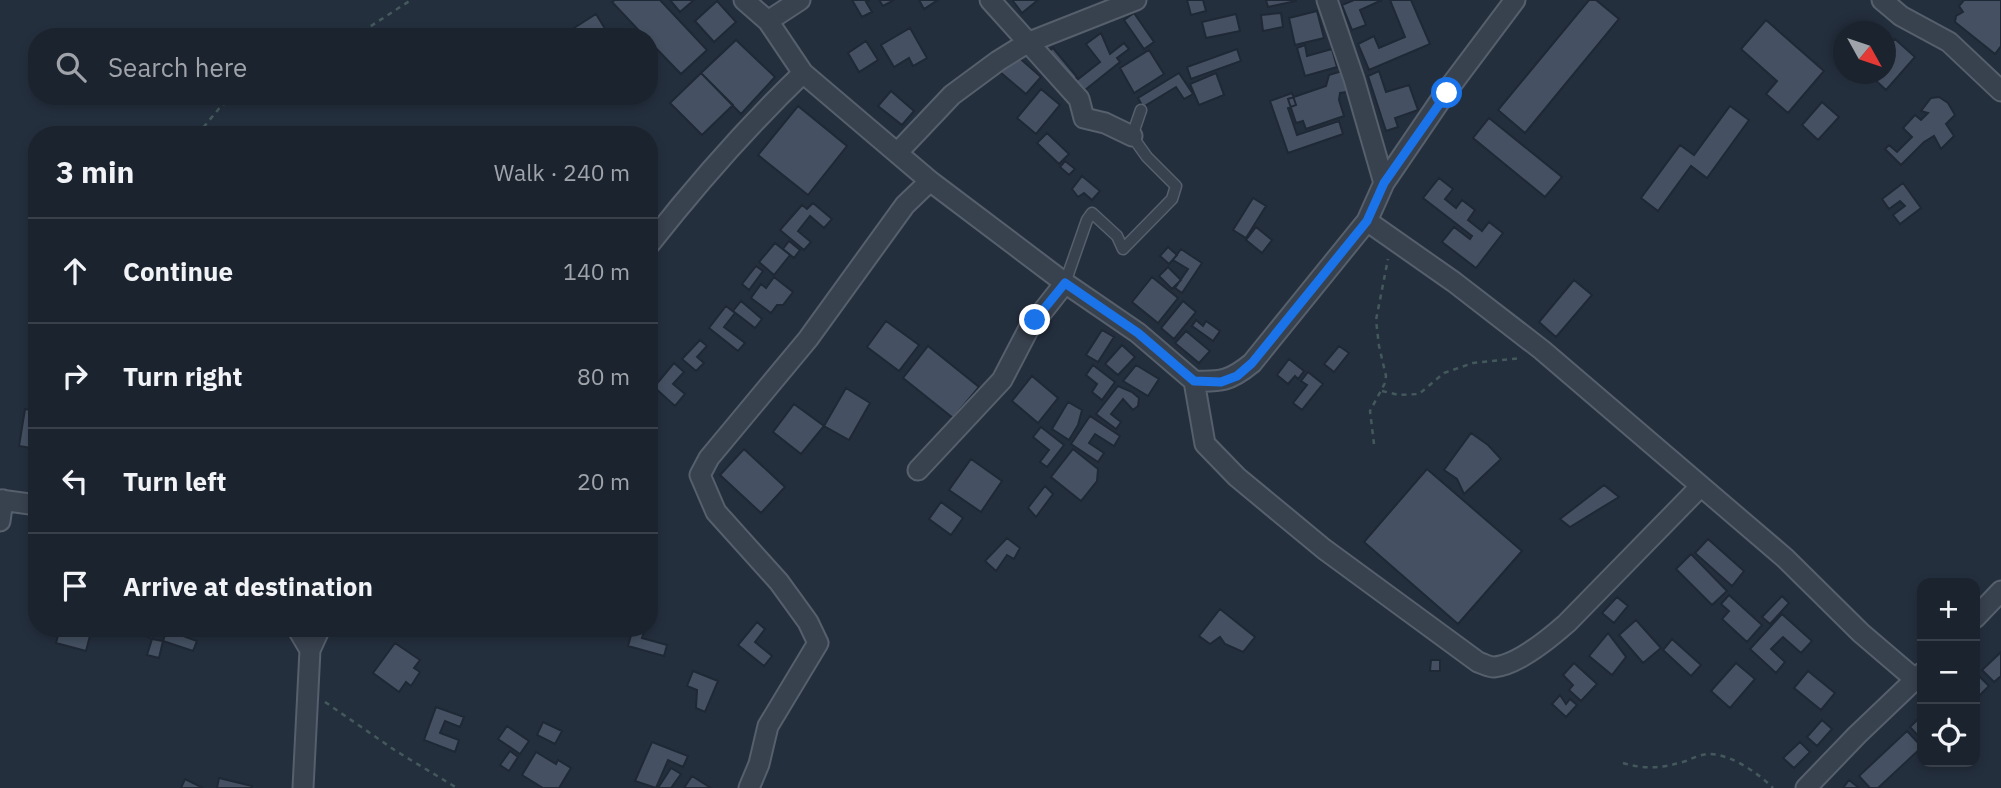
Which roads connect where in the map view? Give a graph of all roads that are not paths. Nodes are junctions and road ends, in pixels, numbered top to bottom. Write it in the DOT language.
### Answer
graph roads {
  1 [pos="744,0"];
  2 [pos="800,0"];
  3 [pos="990,0"];
  4 [pos="1136,0"];
  5 [pos="1327,0"];
  6 [pos="1515,0"];
  7 [pos="1882,0"];
  8 [pos="768,22"];
  9 [pos="1027,43"];
  10 [pos="2001,64"];
  11 [pos="803,73"];
  12 [pos="1994,84"];
  13 [pos="1141,110"];
  14 [pos="1132,136"];
  15 [pos="898,152"];
  16 [pos="930,181"];
  17 [pos="1384,183"];
  18 [pos="1367,221"];
  19 [pos="658,234"];
  20 [pos="1065,283"];
  21 [pos="1194,381"];
  22 [pos="918,470"];
  23 [pos="1700,487"];
  24 [pos="1,500"];
  25 [pos="28,504"];
  26 [pos="0,521"];
  27 [pos="2001,591"];
  28 [pos="1980,613"];
  29 [pos="302,637"];
  30 [pos="316,637"];
  31 [pos="310,650"];
  32 [pos="1917,675"];
  33 [pos="1917,678"];
  34 [pos="303,788"];
  35 [pos="749,788"];
  36 [pos="1806,788"];
  1 -- 8 [label="street"];
  2 -- 8 [label="street"];
  3 -- 9 [label="street"];
  4 -- 9 [label="street"];
  5 -- 17 [label="street"];
  6 -- 17 [label="street"];
  7 -- 12 [label="street"];
  8 -- 11 [label="street"];
  9 -- 14 [label="street"];
  9 -- 15 [label="street"];
  10 -- 12 [label="street"];
  11 -- 15 [label="street"];
  11 -- 19 [label="street"];
  13 -- 14 [label="lane"];
  14 -- 20 [label="lane"];
  15 -- 16 [label="street"];
  16 -- 20 [label="street"];
  16 -- 35 [label="street"];
  17 -- 18 [label="street"];
  18 -- 21 [label="street"];
  18 -- 23 [label="street"];
  20 -- 21 [label="street"];
  20 -- 22 [label="street"];
  21 -- 23 [label="street"];
  23 -- 32 [label="street"];
  24 -- 25 [label="street"];
  24 -- 26 [label="street"];
  27 -- 28 [label="street"];
  29 -- 31 [label="street"];
  30 -- 31 [label="street"];
  31 -- 34 [label="street"];
  33 -- 36 [label="street"];
}
